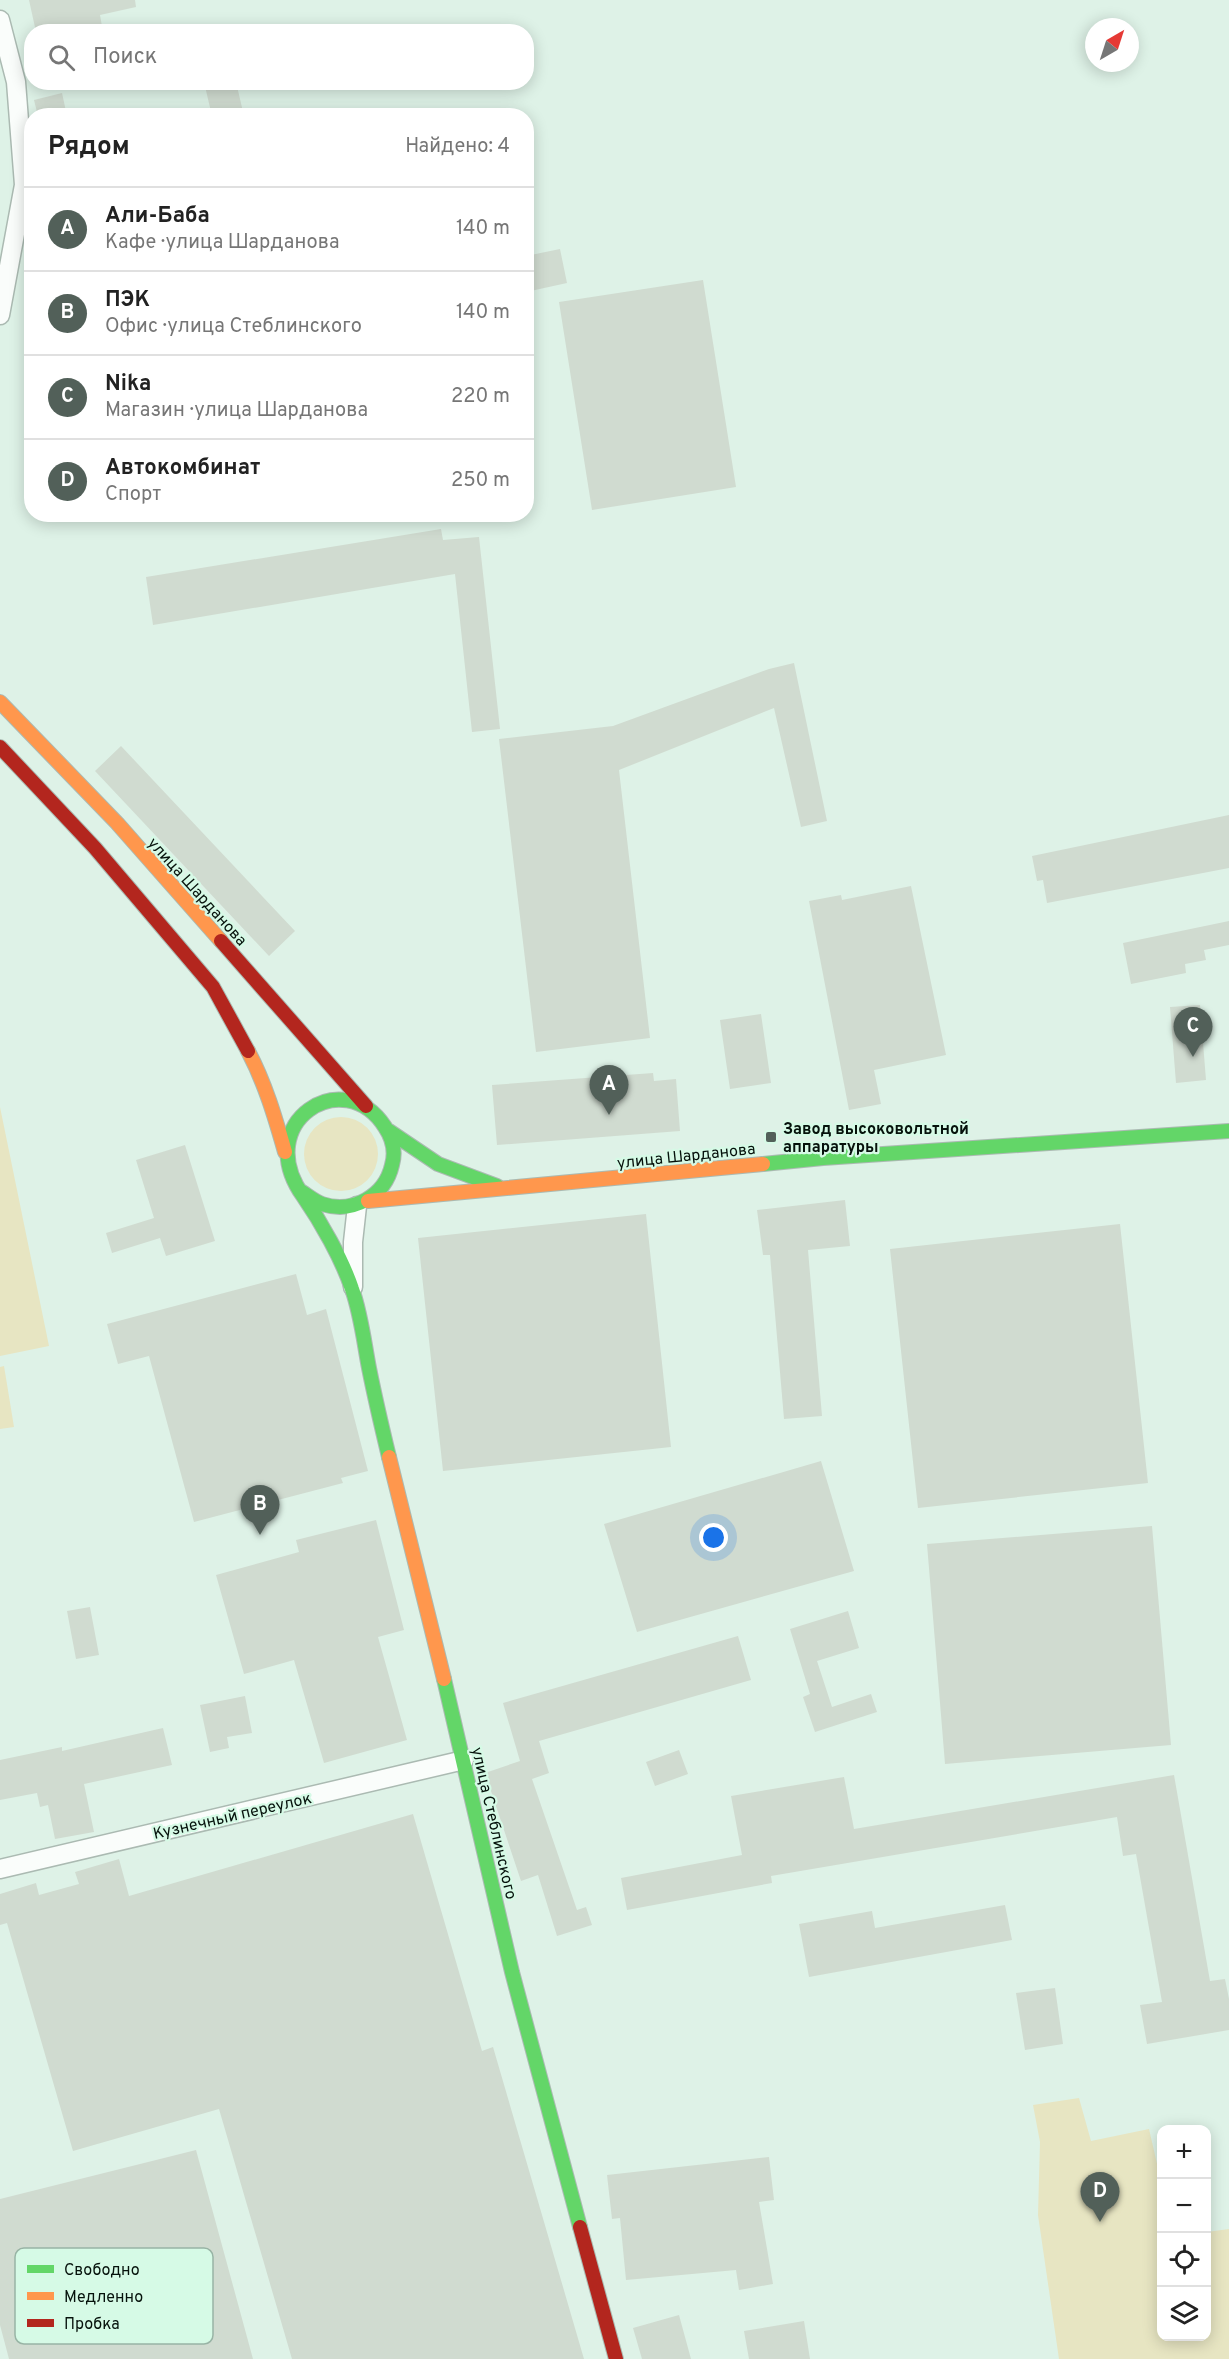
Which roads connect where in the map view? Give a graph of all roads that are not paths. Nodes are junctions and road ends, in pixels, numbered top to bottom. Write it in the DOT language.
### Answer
graph roads {
  1 [pos="0,20"];
  2 [pos="0,315"];
  3 [pos="0,702"];
  4 [pos="0,747"];
  5 [pos="366,1106"];
  6 [pos="389,1131"];
  7 [pos="1229,1131"];
  8 [pos="285,1152"];
  9 [pos="506,1189"];
  10 [pos="299,1190"];
  11 [pos="362,1203"];
  12 [pos="353,1291"];
  13 [pos="464,1760"];
  14 [pos="0,1869"];
  15 [pos="616,2359"];
  1 -- 2 [label="street"];
  3 -- 5 [label="main road, улица Шарданова"];
  4 -- 8 [label="main road"];
  5 -- 6 [label="main road"];
  5 -- 8 [label="main road"];
  6 -- 9 [label="main road"];
  6 -- 11 [label="main road"];
  7 -- 9 [label="main road, улица Шарданова"];
  8 -- 10 [label="main road"];
  9 -- 11 [label="main road, улица Шарданова"];
  10 -- 11 [label="main road"];
  10 -- 12 [label="main road, улица Стеблинского"];
  11 -- 12 [label="street"];
  12 -- 13 [label="main road, улица Стеблинского"];
  13 -- 14 [label="street, Кузнечный переулок"];
  13 -- 15 [label="main road, улица Стеблинского"];
}
